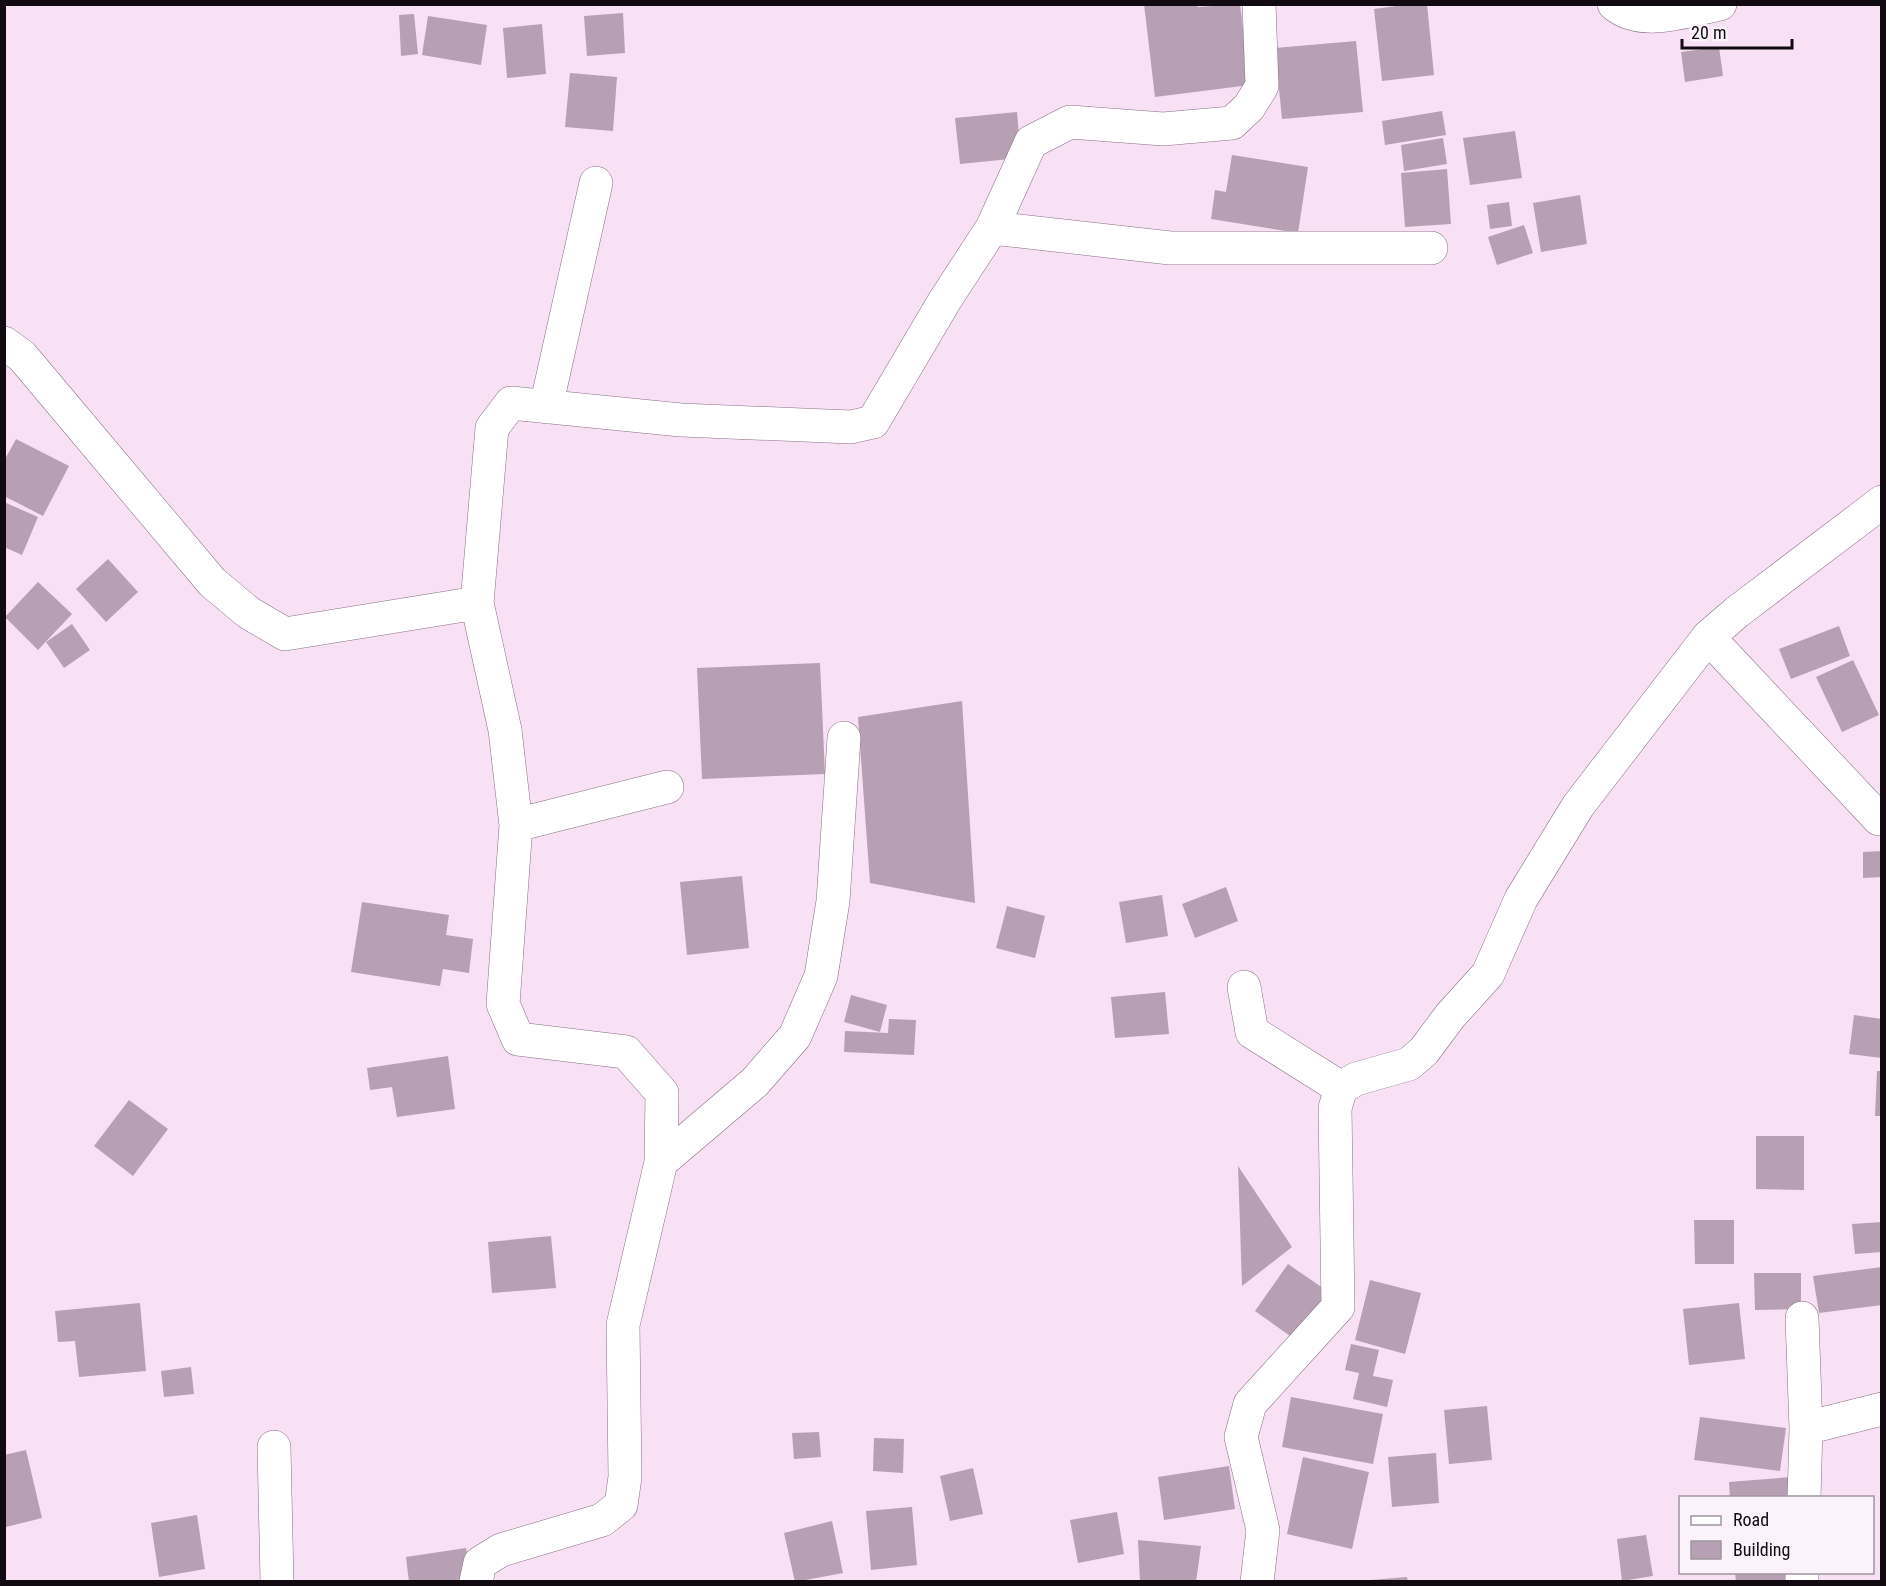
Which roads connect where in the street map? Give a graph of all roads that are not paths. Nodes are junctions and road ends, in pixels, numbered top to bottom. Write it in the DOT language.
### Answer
graph roads {
  1 [pos="1259,4"];
  2 [pos="1614,4"];
  3 [pos="1720,4"];
  4 [pos="596,183"];
  5 [pos="992,228"];
  6 [pos="1431,248"];
  7 [pos="4,343"];
  8 [pos="546,406"];
  9 [pos="1881,502"];
  10 [pos="477,603"];
  11 [pos="1708,638"];
  12 [pos="844,738"];
  13 [pos="667,787"];
  14 [pos="1879,819"];
  15 [pos="516,825"];
  16 [pos="1245,987"];
  17 [pos="1341,1088"];
  18 [pos="661,1162"];
  19 [pos="1802,1318"];
  20 [pos="1881,1409"];
  21 [pos="1806,1428"];
  22 [pos="274,1447"];
  23 [pos="1804,1496"];
  24 [pos="277,1581"];
  25 [pos="476,1581"];
  26 [pos="1257,1581"];
  1 -- 5 [label="street"];
  2 -- 3 [label="street"];
  4 -- 8 [label="street"];
  5 -- 6 [label="street"];
  5 -- 8 [label="street"];
  7 -- 10 [label="street"];
  8 -- 10 [label="street"];
  9 -- 11 [label="street"];
  10 -- 15 [label="street"];
  11 -- 14 [label="street"];
  11 -- 17 [label="street"];
  12 -- 18 [label="street"];
  13 -- 15 [label="street"];
  15 -- 18 [label="street"];
  16 -- 17 [label="street"];
  17 -- 26 [label="street"];
  18 -- 25 [label="street"];
  19 -- 21 [label="street"];
  20 -- 21 [label="street"];
  21 -- 23 [label="street"];
  22 -- 24 [label="street"];
}
